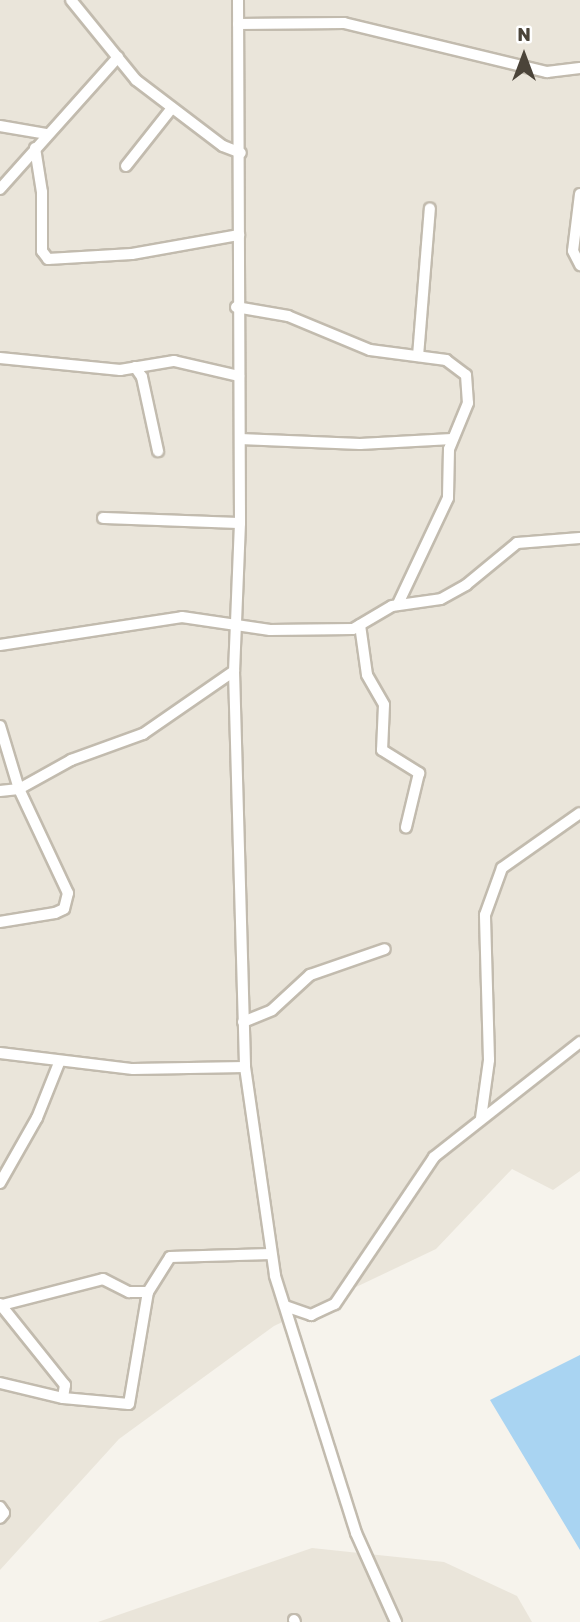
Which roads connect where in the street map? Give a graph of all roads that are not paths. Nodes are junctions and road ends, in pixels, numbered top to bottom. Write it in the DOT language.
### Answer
graph roads {
  1 [pos="71,0"];
  2 [pos="238,0"];
  3 [pos="238,24"];
  4 [pos="118,57"];
  5 [pos="580,68"];
  6 [pos="172,108"];
  7 [pos="0,126"];
  8 [pos="47,134"];
  9 [pos="35,148"];
  10 [pos="241,153"];
  11 [pos="126,166"];
  12 [pos="0,189"];
  13 [pos="580,194"];
  14 [pos="430,208"];
  15 [pos="239,235"];
  16 [pos="580,265"];
  17 [pos="236,307"];
  18 [pos="418,356"];
  19 [pos="0,358"];
  20 [pos="135,367"];
  21 [pos="239,376"];
  22 [pos="240,439"];
  23 [pos="452,439"];
  24 [pos="158,451"];
  25 [pos="103,518"];
  26 [pos="240,523"];
  27 [pos="580,538"];
  28 [pos="398,604"];
  29 [pos="360,625"];
  30 [pos="235,627"];
  31 [pos="0,645"];
  32 [pos="233,671"];
  33 [pos="0,726"];
  34 [pos="19,789"];
  35 [pos="0,791"];
  36 [pos="580,813"];
  37 [pos="406,827"];
  38 [pos="0,922"];
  39 [pos="385,949"];
  40 [pos="243,1022"];
  41 [pos="580,1042"];
  42 [pos="0,1053"];
  43 [pos="59,1063"];
  44 [pos="245,1067"];
  45 [pos="481,1118"];
  46 [pos="0,1183"];
  47 [pos="271,1254"];
  48 [pos="148,1292"];
  49 [pos="1,1304"];
  50 [pos="285,1306"];
  51 [pos="0,1383"];
  52 [pos="63,1398"];
  53 [pos="0,1507"];
  54 [pos="0,1518"];
  55 [pos="396,1622"];
  1 -- 4 [label="street"];
  2 -- 3 [label="street"];
  3 -- 5 [label="street"];
  3 -- 10 [label="street"];
  4 -- 6 [label="street"];
  4 -- 8 [label="street"];
  6 -- 10 [label="street"];
  6 -- 11 [label="street"];
  7 -- 8 [label="street"];
  8 -- 9 [label="street"];
  9 -- 12 [label="street"];
  9 -- 15 [label="street"];
  10 -- 15 [label="street"];
  13 -- 16 [label="street"];
  14 -- 18 [label="street"];
  15 -- 17 [label="street"];
  17 -- 18 [label="street"];
  17 -- 21 [label="street"];
  18 -- 23 [label="street"];
  19 -- 20 [label="street"];
  20 -- 21 [label="street"];
  20 -- 24 [label="street"];
  21 -- 22 [label="street"];
  22 -- 23 [label="street"];
  22 -- 26 [label="street"];
  23 -- 28 [label="street"];
  25 -- 26 [label="street"];
  26 -- 30 [label="street"];
  27 -- 28 [label="street"];
  28 -- 29 [label="street"];
  29 -- 30 [label="street"];
  29 -- 37 [label="street"];
  30 -- 31 [label="street"];
  30 -- 32 [label="street"];
  32 -- 34 [label="street"];
  32 -- 40 [label="street"];
  33 -- 34 [label="street"];
  34 -- 35 [label="street"];
  34 -- 38 [label="street"];
  36 -- 45 [label="street"];
  39 -- 40 [label="street"];
  40 -- 44 [label="street"];
  41 -- 45 [label="street"];
  42 -- 43 [label="street"];
  43 -- 44 [label="street"];
  43 -- 46 [label="street"];
  44 -- 47 [label="street"];
  45 -- 50 [label="street"];
  47 -- 48 [label="street"];
  47 -- 50 [label="street"];
  48 -- 49 [label="street"];
  48 -- 52 [label="street"];
  49 -- 52 [label="street"];
  50 -- 55 [label="street"];
  51 -- 52 [label="street"];
  53 -- 54 [label="street"];
}
